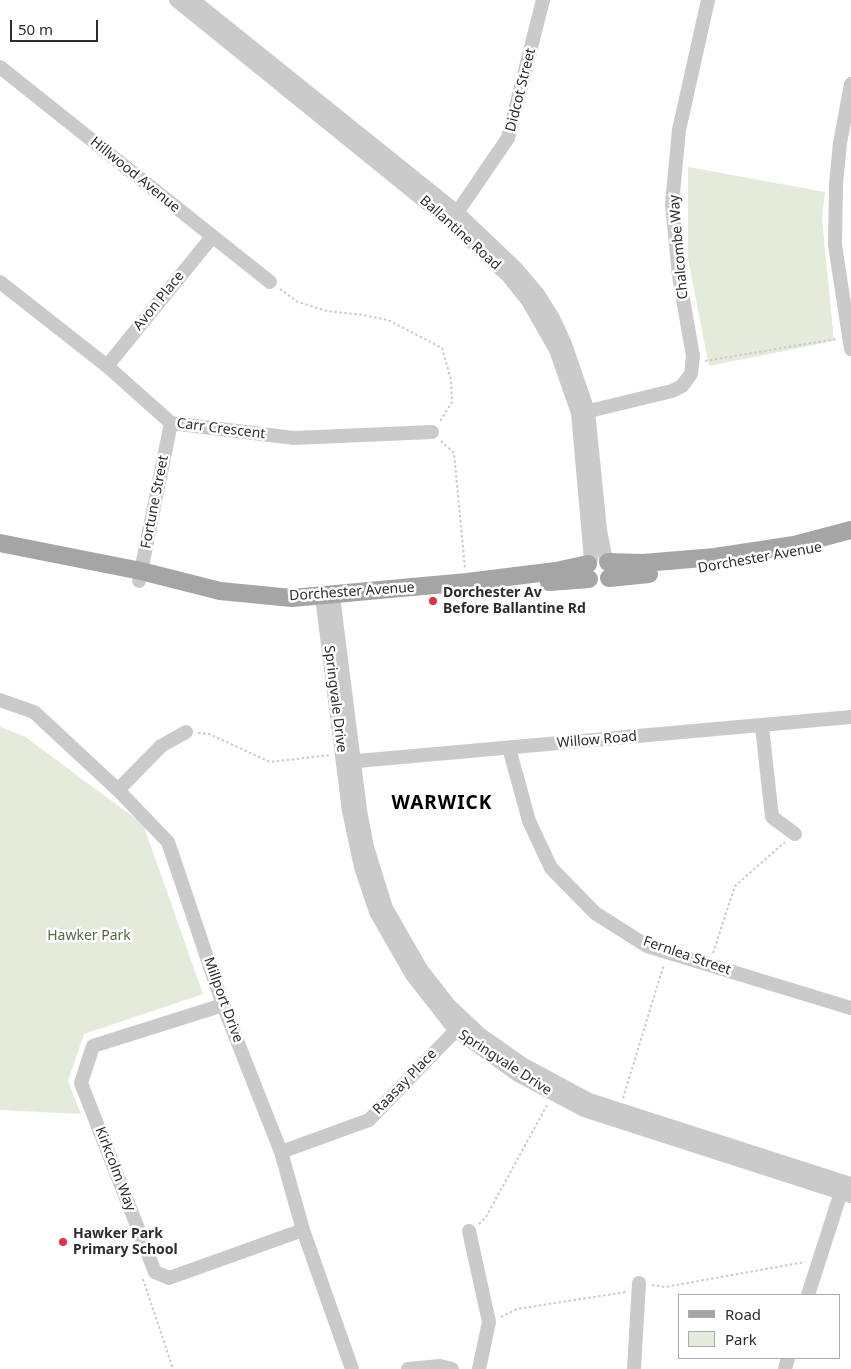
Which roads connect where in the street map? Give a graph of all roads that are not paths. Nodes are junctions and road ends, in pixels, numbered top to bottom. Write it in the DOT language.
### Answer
graph roads {
  1 [pos="176,0"];
  2 [pos="193,0"];
  3 [pos="543,0"];
  4 [pos="708,0"];
  5 [pos="0,67"];
  6 [pos="851,84"];
  7 [pos="453,217"];
  8 [pos="212,237"];
  9 [pos="0,282"];
  10 [pos="270,282"];
  11 [pos="849,343"];
  12 [pos="107,366"];
  13 [pos="583,412"];
  14 [pos="171,423"];
  15 [pos="432,432"];
  16 [pos="851,530"];
  17 [pos="851,540"];
  18 [pos="0,543"];
  19 [pos="0,555"];
  20 [pos="598,567"];
  21 [pos="140,576"];
  22 [pos="328,602"];
  23 [pos="0,700"];
  24 [pos="851,717"];
  25 [pos="762,727"];
  26 [pos="186,732"];
  27 [pos="510,748"];
  28 [pos="347,759"];
  29 [pos="118,790"];
  30 [pos="795,834"];
  31 [pos="223,1005"];
  32 [pos="851,1008"];
  33 [pos="459,1026"];
  34 [pos="281,1152"];
  35 [pos="847,1189"];
  36 [pos="303,1230"];
  37 [pos="469,1231"];
  38 [pos="639,1283"];
  39 [pos="808,1294"];
  40 [pos="352,1369"];
  41 [pos="408,1369"];
  42 [pos="452,1369"];
  43 [pos="479,1369"];
  44 [pos="634,1369"];
  1 -- 7 [label="street, Ballantine Road"];
  2 -- 7 [label="street, Ballantine Road"];
  3 -- 7 [label="street, Didcot Street"];
  4 -- 13 [label="street, Chalcombe Way"];
  5 -- 8 [label="street, Hillwood Avenue"];
  6 -- 11 [label="street"];
  7 -- 13 [label="street, Ballantine Road"];
  8 -- 10 [label="street, Hillwood Avenue"];
  8 -- 12 [label="street, Avon Place"];
  9 -- 12 [label="street, Carr Crescent"];
  12 -- 14 [label="street, Carr Crescent"];
  13 -- 20 [label="street, Ballantine Road"];
  14 -- 15 [label="street, Carr Crescent"];
  14 -- 21 [label="street, Fortune Street"];
  16 -- 20 [label="main road, Dorchester Avenue"];
  17 -- 20 [label="main road, Dorchester Avenue"];
  18 -- 21 [label="main road, Dorchester Avenue"];
  19 -- 21 [label="main road, Dorchester Avenue"];
  20 -- 22 [label="main road, Dorchester Avenue"];
  20 -- 22 [label="main road, Dorchester Avenue"];
  21 -- 22 [label="main road, Dorchester Avenue"];
  22 -- 28 [label="street, Springvale Drive"];
  23 -- 29 [label="street, Millport Drive"];
  24 -- 25 [label="street, Willow Road"];
  25 -- 27 [label="street, Willow Road"];
  25 -- 30 [label="street"];
  26 -- 29 [label="street"];
  27 -- 28 [label="street, Willow Road"];
  27 -- 32 [label="street, Fernlea Street"];
  28 -- 33 [label="street, Springvale Drive"];
  29 -- 31 [label="street, Millport Drive"];
  31 -- 34 [label="street, Millport Drive"];
  31 -- 36 [label="street, Kirkcolm Way"];
  33 -- 34 [label="street, Raasay Place"];
  33 -- 35 [label="street, Springvale Drive"];
  33 -- 35 [label="street, Springvale Drive"];
  34 -- 36 [label="street, Millport Drive"];
  35 -- 39 [label="street"];
  36 -- 40 [label="street, Millport Drive"];
  37 -- 43 [label="street"];
  38 -- 44 [label="street"];
  41 -- 42 [label="street"];
}
